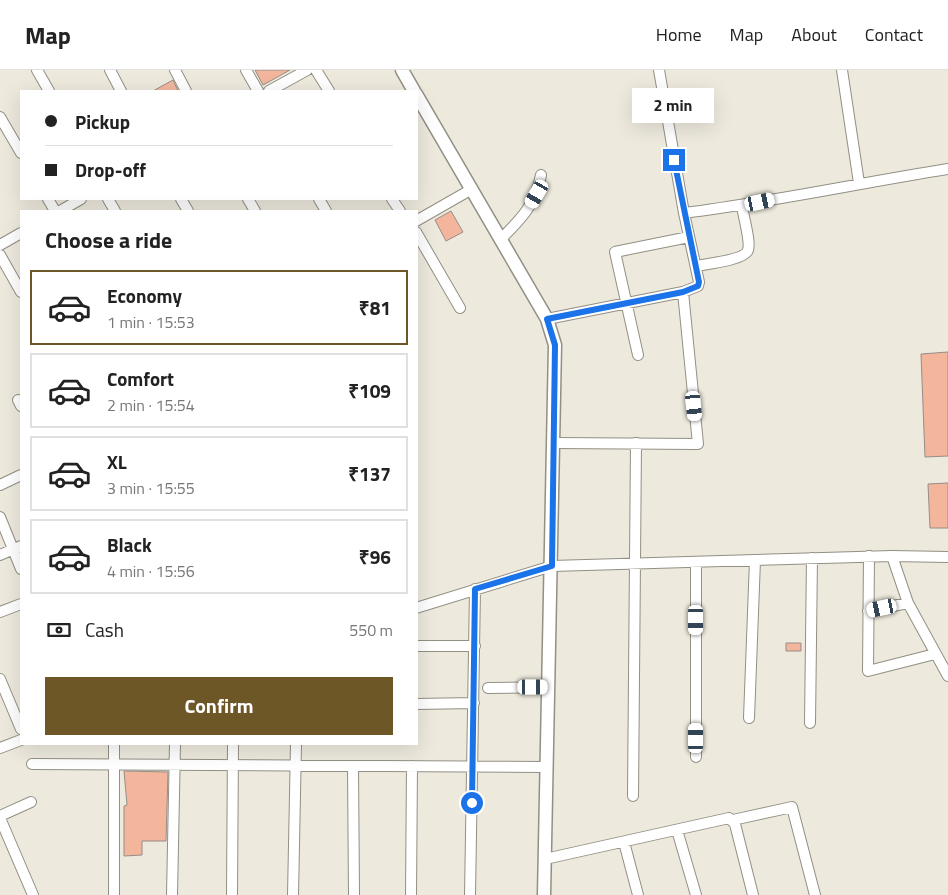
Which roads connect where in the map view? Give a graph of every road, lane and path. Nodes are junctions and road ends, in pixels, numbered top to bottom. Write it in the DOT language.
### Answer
graph roads {
  1 [pos="37,70"];
  2 [pos="110,70"];
  3 [pos="175,70"];
  4 [pos="246,70"];
  5 [pos="307,70"];
  6 [pos="316,70"];
  7 [pos="402,70"];
  8 [pos="659,70"];
  9 [pos="842,70"];
  10 [pos="48,90"];
  11 [pos="121,90"];
  12 [pos="185,90"];
  13 [pos="257,90"];
  14 [pos="271,90"];
  15 [pos="328,90"];
  16 [pos="413,90"];
  17 [pos="418,97"];
  18 [pos="0,117"];
  19 [pos="20,151"];
  20 [pos="948,169"];
  21 [pos="541,175"];
  22 [pos="859,183"];
  23 [pos="472,189"];
  24 [pos="79,200"];
  25 [pos="742,206"];
  26 [pos="62,210"];
  27 [pos="684,213"];
  28 [pos="418,219"];
  29 [pos="20,234"];
  30 [pos="418,235"];
  31 [pos="689,237"];
  32 [pos="501,238"];
  33 [pos="0,245"];
  34 [pos="0,255"];
  35 [pos="696,266"];
  36 [pos="20,290"];
  37 [pos="683,292"];
  38 [pos="627,302"];
  39 [pos="460,308"];
  40 [pos="547,319"];
  41 [pos="638,355"];
  42 [pos="554,443"];
  43 [pos="636,443"];
  44 [pos="20,475"];
  45 [pos="0,485"];
  46 [pos="0,517"];
  47 [pos="18,548"];
  48 [pos="0,555"];
  49 [pos="869,556"];
  50 [pos="892,556"];
  51 [pos="948,557"];
  52 [pos="812,558"];
  53 [pos="755,560"];
  54 [pos="20,562"];
  55 [pos="696,562"];
  56 [pos="634,564"];
  57 [pos="552,566"];
  58 [pos="475,589"];
  59 [pos="908,603"];
  60 [pos="20,604"];
  61 [pos="418,607"];
  62 [pos="868,611"];
  63 [pos="0,612"];
  64 [pos="418,646"];
  65 [pos="475,646"];
  66 [pos="935,654"];
  67 [pos="948,676"];
  68 [pos="0,679"];
  69 [pos="548,687"];
  70 [pos="488,688"];
  71 [pos="474,703"];
  72 [pos="418,704"];
  73 [pos="749,718"];
  74 [pos="810,723"];
  75 [pos="20,727"];
  76 [pos="20,740"];
  77 [pos="114,745"];
  78 [pos="175,745"];
  79 [pos="233,745"];
  80 [pos="296,745"];
  81 [pos="0,748"];
  82 [pos="696,757"];
  83 [pos="32,764"];
  84 [pos="114,764"];
  85 [pos="174,765"];
  86 [pos="233,766"];
  87 [pos="296,766"];
  88 [pos="353,766"];
  89 [pos="412,766"];
  90 [pos="473,766"];
  91 [pos="546,767"];
  92 [pos="633,796"];
  93 [pos="31,802"];
  94 [pos="0,817"];
  95 [pos="734,820"];
  96 [pos="677,830"];
  97 [pos="624,842"];
  98 [pos="544,859"];
  99 [pos="33,895"];
  100 [pos="114,895"];
  101 [pos="172,895"];
  102 [pos="232,895"];
  103 [pos="293,895"];
  104 [pos="354,895"];
  105 [pos="411,895"];
  106 [pos="470,895"];
  107 [pos="544,895"];
  108 [pos="638,895"];
  109 [pos="696,895"];
  110 [pos="753,895"];
  111 [pos="815,895"];
  1 -- 10 [label="street"];
  2 -- 11 [label="street"];
  3 -- 12 [label="street"];
  4 -- 13 [label="street"];
  5 -- 14 [label="street"];
  6 -- 15 [label="street"];
  7 -- 16 [label="main road"];
  8 -- 27 [label="street"];
  9 -- 22 [label="street"];
  17 -- 23 [label="main road"];
  18 -- 19 [label="street"];
  20 -- 22 [label="street"];
  21 -- 32 [label="street"];
  22 -- 25 [label="street"];
  23 -- 28 [label="street"];
  23 -- 32 [label="main road"];
  24 -- 26 [label="street"];
  25 -- 27 [label="street"];
  25 -- 35 [label="street"];
  27 -- 31 [label="street"];
  29 -- 33 [label="street"];
  30 -- 39 [label="street"];
  31 -- 35 [label="street"];
  31 -- 38 [label="street"];
  32 -- 40 [label="main road"];
  34 -- 36 [label="street"];
  35 -- 37 [label="street"];
  37 -- 38 [label="street"];
  37 -- 43 [label="street"];
  38 -- 40 [label="street"];
  38 -- 41 [label="street"];
  40 -- 42 [label="main road"];
  42 -- 43 [label="street"];
  42 -- 57 [label="main road"];
  43 -- 56 [label="street"];
  44 -- 45 [label="street"];
  46 -- 47 [label="street"];
  47 -- 48 [label="street"];
  47 -- 54 [label="street"];
  49 -- 50 [label="street"];
  49 -- 52 [label="street"];
  49 -- 62 [label="street"];
  50 -- 51 [label="street"];
  50 -- 59 [label="street"];
  52 -- 53 [label="street"];
  52 -- 74 [label="street"];
  53 -- 55 [label="street"];
  53 -- 73 [label="street"];
  55 -- 56 [label="street"];
  55 -- 82 [label="street"];
  56 -- 57 [label="street"];
  56 -- 92 [label="street"];
  57 -- 58 [label="street"];
  57 -- 69 [label="main road"];
  58 -- 61 [label="street"];
  58 -- 65 [label="street"];
  59 -- 62 [label="street"];
  59 -- 66 [label="street"];
  60 -- 63 [label="street"];
  62 -- 66 [label="street"];
  64 -- 65 [label="street"];
  65 -- 71 [label="street"];
  66 -- 67 [label="street"];
  68 -- 75 [label="street"];
  69 -- 70 [label="street"];
  69 -- 91 [label="main road"];
  71 -- 72 [label="street"];
  71 -- 90 [label="street"];
  76 -- 81 [label="street"];
  77 -- 84 [label="street"];
  78 -- 85 [label="street"];
  79 -- 86 [label="street"];
  80 -- 87 [label="street"];
  83 -- 84 [label="street"];
  84 -- 85 [label="street"];
  84 -- 100 [label="street"];
  85 -- 86 [label="street"];
  85 -- 101 [label="street"];
  86 -- 87 [label="street"];
  86 -- 102 [label="street"];
  87 -- 88 [label="street"];
  87 -- 103 [label="street"];
  88 -- 89 [label="street"];
  88 -- 104 [label="street"];
  89 -- 90 [label="street"];
  89 -- 105 [label="street"];
  90 -- 91 [label="street"];
  90 -- 106 [label="street"];
  91 -- 98 [label="main road"];
  93 -- 94 [label="street"];
  94 -- 99 [label="street"];
  95 -- 96 [label="street"];
  95 -- 110 [label="street"];
  95 -- 111 [label="street"];
  96 -- 97 [label="street"];
  96 -- 109 [label="street"];
  97 -- 98 [label="street"];
  97 -- 108 [label="street"];
  98 -- 107 [label="main road"];
}
